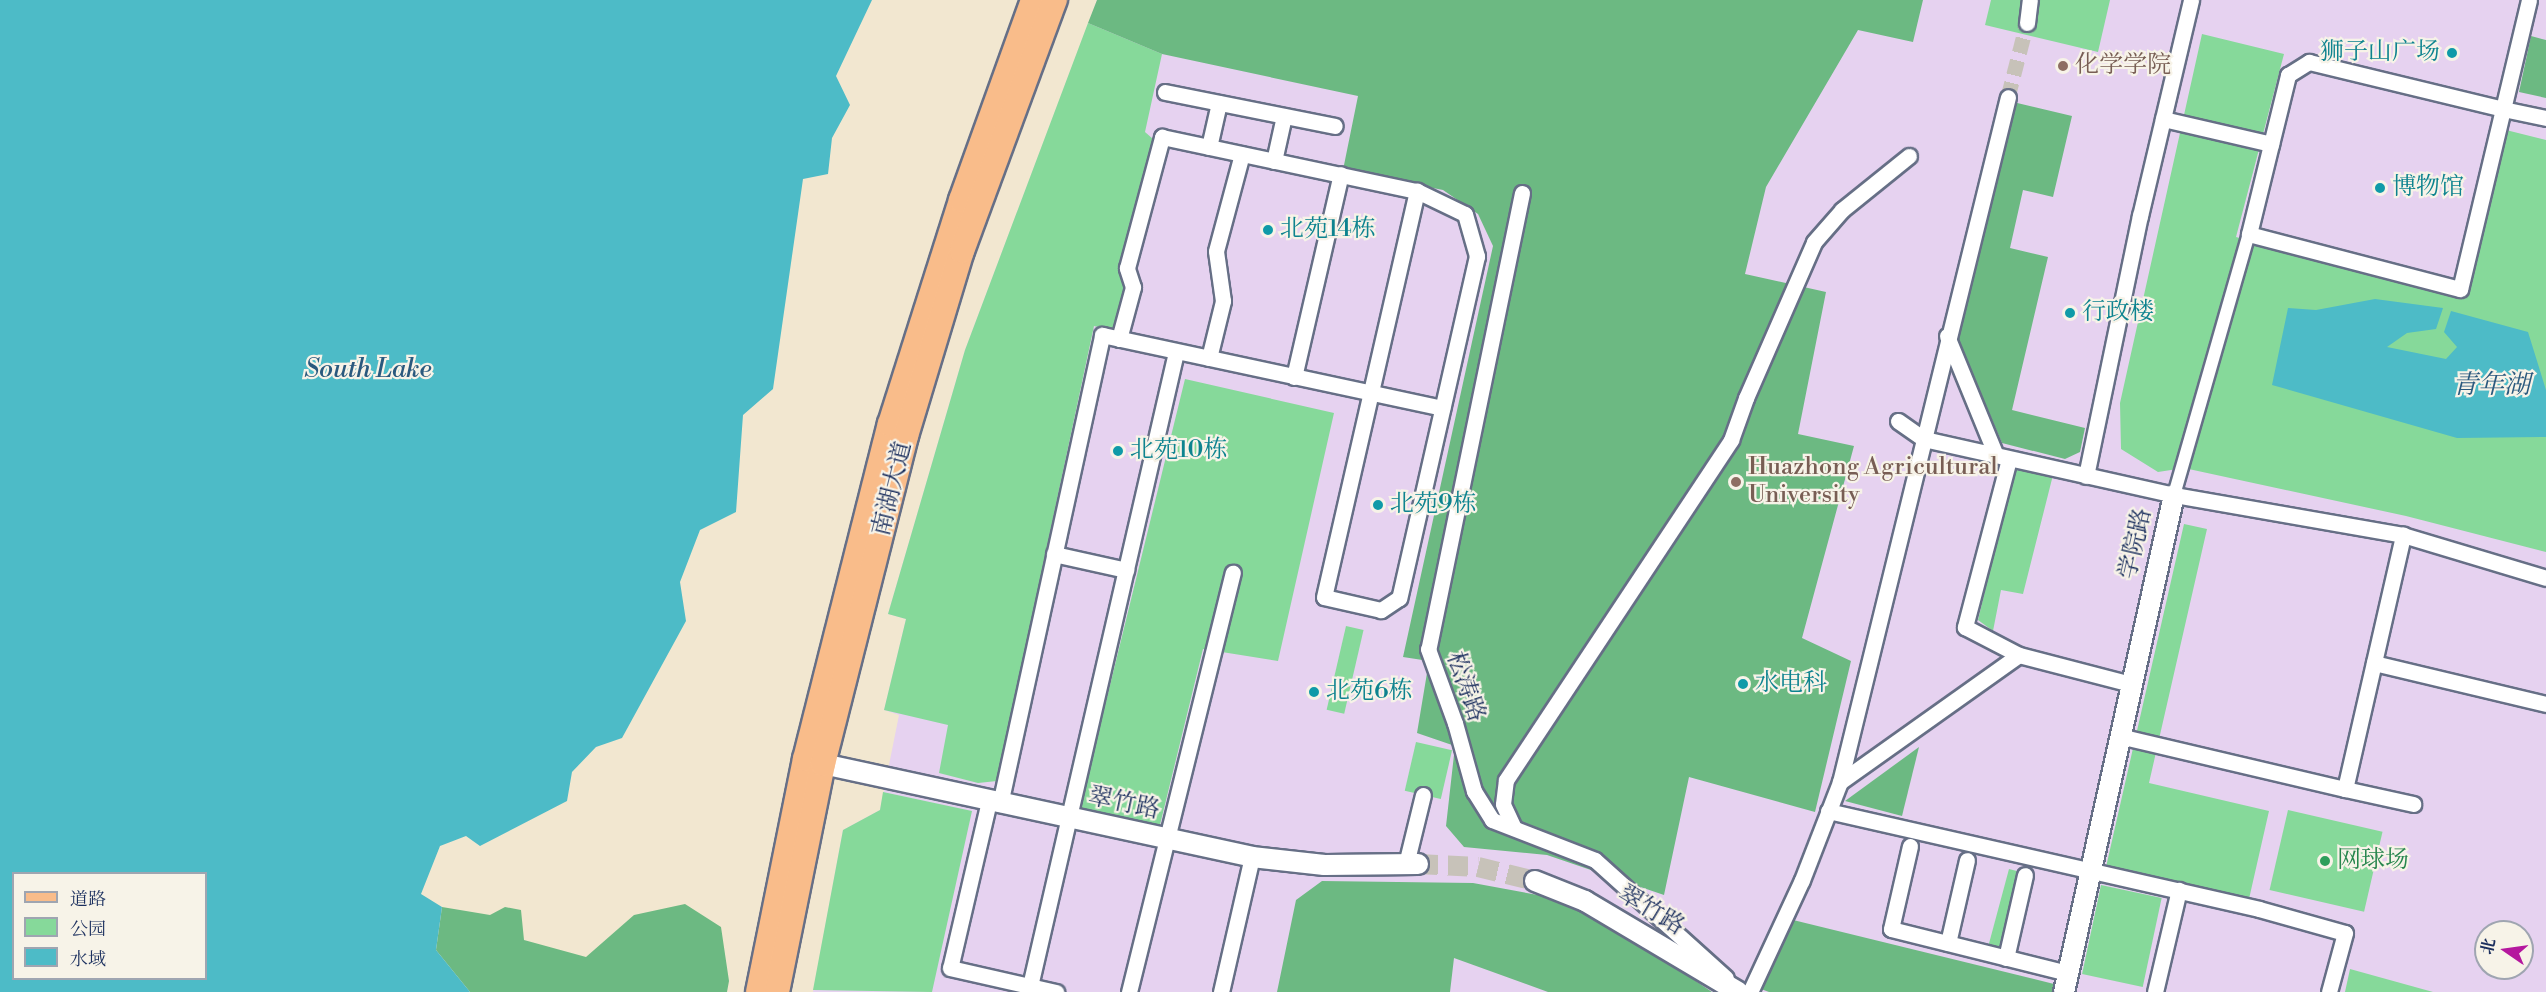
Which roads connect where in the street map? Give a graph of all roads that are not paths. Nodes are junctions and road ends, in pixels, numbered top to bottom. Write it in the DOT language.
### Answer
graph roads {
  1 [pos="1033,0"];
  2 [pos="1055,0"];
  3 [pos="2030,0"];
  4 [pos="2191,0"];
  5 [pos="2529,0"];
  6 [pos="2027,23"];
  7 [pos="1165,92"];
  8 [pos="2008,97"];
  9 [pos="1219,103"];
  10 [pos="2503,108"];
  11 [pos="1284,116"];
  12 [pos="2546,118"];
  13 [pos="2163,119"];
  14 [pos="1335,126"];
  15 [pos="2271,144"];
  16 [pos="1209,147"];
  17 [pos="1242,154"];
  18 [pos="1910,156"];
  19 [pos="1274,161"];
  20 [pos="1341,174"];
  21 [pos="1417,191"];
  22 [pos="1522,193"];
  23 [pos="2249,234"];
  24 [pos="1947,336"];
  25 [pos="1119,339"];
  26 [pos="1176,351"];
  27 [pos="1209,358"];
  28 [pos="1294,377"];
  29 [pos="1370,393"];
  30 [pos="1442,408"];
  31 [pos="1898,421"];
  32 [pos="1924,439"];
  33 [pos="2002,456"];
  34 [pos="2086,476"];
  35 [pos="2174,495"];
  36 [pos="2403,535"];
  37 [pos="1054,554"];
  38 [pos="1126,570"];
  39 [pos="1233,573"];
  40 [pos="2546,578"];
  41 [pos="2019,655"];
  42 [pos="2374,663"];
  43 [pos="2131,684"];
  44 [pos="2546,704"];
  45 [pos="2119,736"];
  46 [pos="823,764"];
  47 [pos="1840,782"];
  48 [pos="2345,789"];
  49 [pos="1423,795"];
  50 [pos="994,803"];
  51 [pos="2413,804"];
  52 [pos="1828,811"];
  53 [pos="1068,819"];
  54 [pos="1514,828"];
  55 [pos="1167,840"];
  56 [pos="1911,846"];
  57 [pos="1252,858"];
  58 [pos="1967,860"];
  59 [pos="1412,864"];
  60 [pos="2091,871"];
  61 [pos="2025,876"];
  62 [pos="1535,881"];
  63 [pos="2179,890"];
  64 [pos="1948,943"];
  65 [pos="2006,958"];
  66 [pos="2066,982"];
  67 [pos="1030,986"];
  68 [pos="758,992"];
  69 [pos="777,992"];
  70 [pos="1056,992"];
  71 [pos="1129,992"];
  72 [pos="1221,992"];
  73 [pos="1739,992"];
  74 [pos="1750,992"];
  75 [pos="2155,992"];
  76 [pos="2329,992"];
  1 -- 68 [label="main road, 南湖大道"];
  2 -- 46 [label="main road, 南湖大道"];
  3 -- 6 [label="street"];
  4 -- 13 [label="street"];
  5 -- 10 [label="street"];
  7 -- 9 [label="street"];
  8 -- 24 [label="street"];
  9 -- 11 [label="street"];
  9 -- 16 [label="street"];
  10 -- 12 [label="street"];
  10 -- 15 [label="street"];
  10 -- 23 [label="street"];
  11 -- 14 [label="street"];
  11 -- 19 [label="street"];
  13 -- 15 [label="street"];
  13 -- 34 [label="street"];
  15 -- 23 [label="street"];
  16 -- 17 [label="street"];
  16 -- 25 [label="street"];
  17 -- 19 [label="street"];
  17 -- 27 [label="street"];
  18 -- 54 [label="street"];
  19 -- 20 [label="street"];
  20 -- 21 [label="street"];
  20 -- 28 [label="street"];
  21 -- 29 [label="street"];
  21 -- 30 [label="street"];
  22 -- 54 [label="street, 松涛路"];
  23 -- 35 [label="street"];
  24 -- 32 [label="street"];
  24 -- 33 [label="street"];
  25 -- 26 [label="street"];
  25 -- 37 [label="street"];
  26 -- 27 [label="street"];
  26 -- 38 [label="street"];
  27 -- 28 [label="street"];
  28 -- 29 [label="street"];
  29 -- 30 [label="street"];
  29 -- 30 [label="street"];
  31 -- 32 [label="street"];
  32 -- 33 [label="street, 学院路"];
  32 -- 47 [label="street"];
  33 -- 34 [label="street, 学院路"];
  33 -- 41 [label="street"];
  34 -- 35 [label="street, 学院路"];
  35 -- 36 [label="street"];
  35 -- 43 [label="street, 学院路"];
  36 -- 40 [label="street"];
  36 -- 42 [label="street"];
  37 -- 38 [label="street"];
  37 -- 50 [label="street"];
  38 -- 53 [label="street"];
  39 -- 55 [label="street"];
  41 -- 43 [label="street"];
  41 -- 47 [label="street"];
  42 -- 44 [label="street"];
  42 -- 48 [label="street"];
  43 -- 45 [label="street, 学院路"];
  45 -- 48 [label="street"];
  45 -- 60 [label="street, 学院路"];
  46 -- 50 [label="street, 翠竹路"];
  46 -- 69 [label="main road, 南湖大道"];
  47 -- 52 [label="street"];
  48 -- 51 [label="street"];
  49 -- 59 [label="street"];
  50 -- 53 [label="street, 翠竹路"];
  50 -- 67 [label="street"];
  52 -- 60 [label="street"];
  52 -- 74 [label="street"];
  53 -- 55 [label="street, 翠竹路"];
  53 -- 67 [label="street"];
  54 -- 73 [label="street, 松涛路"];
  55 -- 57 [label="street, 翠竹路"];
  55 -- 71 [label="street"];
  56 -- 64 [label="street"];
  57 -- 59 [label="street, 翠竹路"];
  57 -- 72 [label="street"];
  58 -- 64 [label="street"];
  60 -- 63 [label="street"];
  60 -- 66 [label="street, 学院路"];
  61 -- 65 [label="street"];
  62 -- 73 [label="street, 翠竹路"];
  63 -- 75 [label="street"];
  63 -- 76 [label="street"];
  64 -- 65 [label="street"];
  65 -- 66 [label="street"];
  67 -- 70 [label="street"];
}
